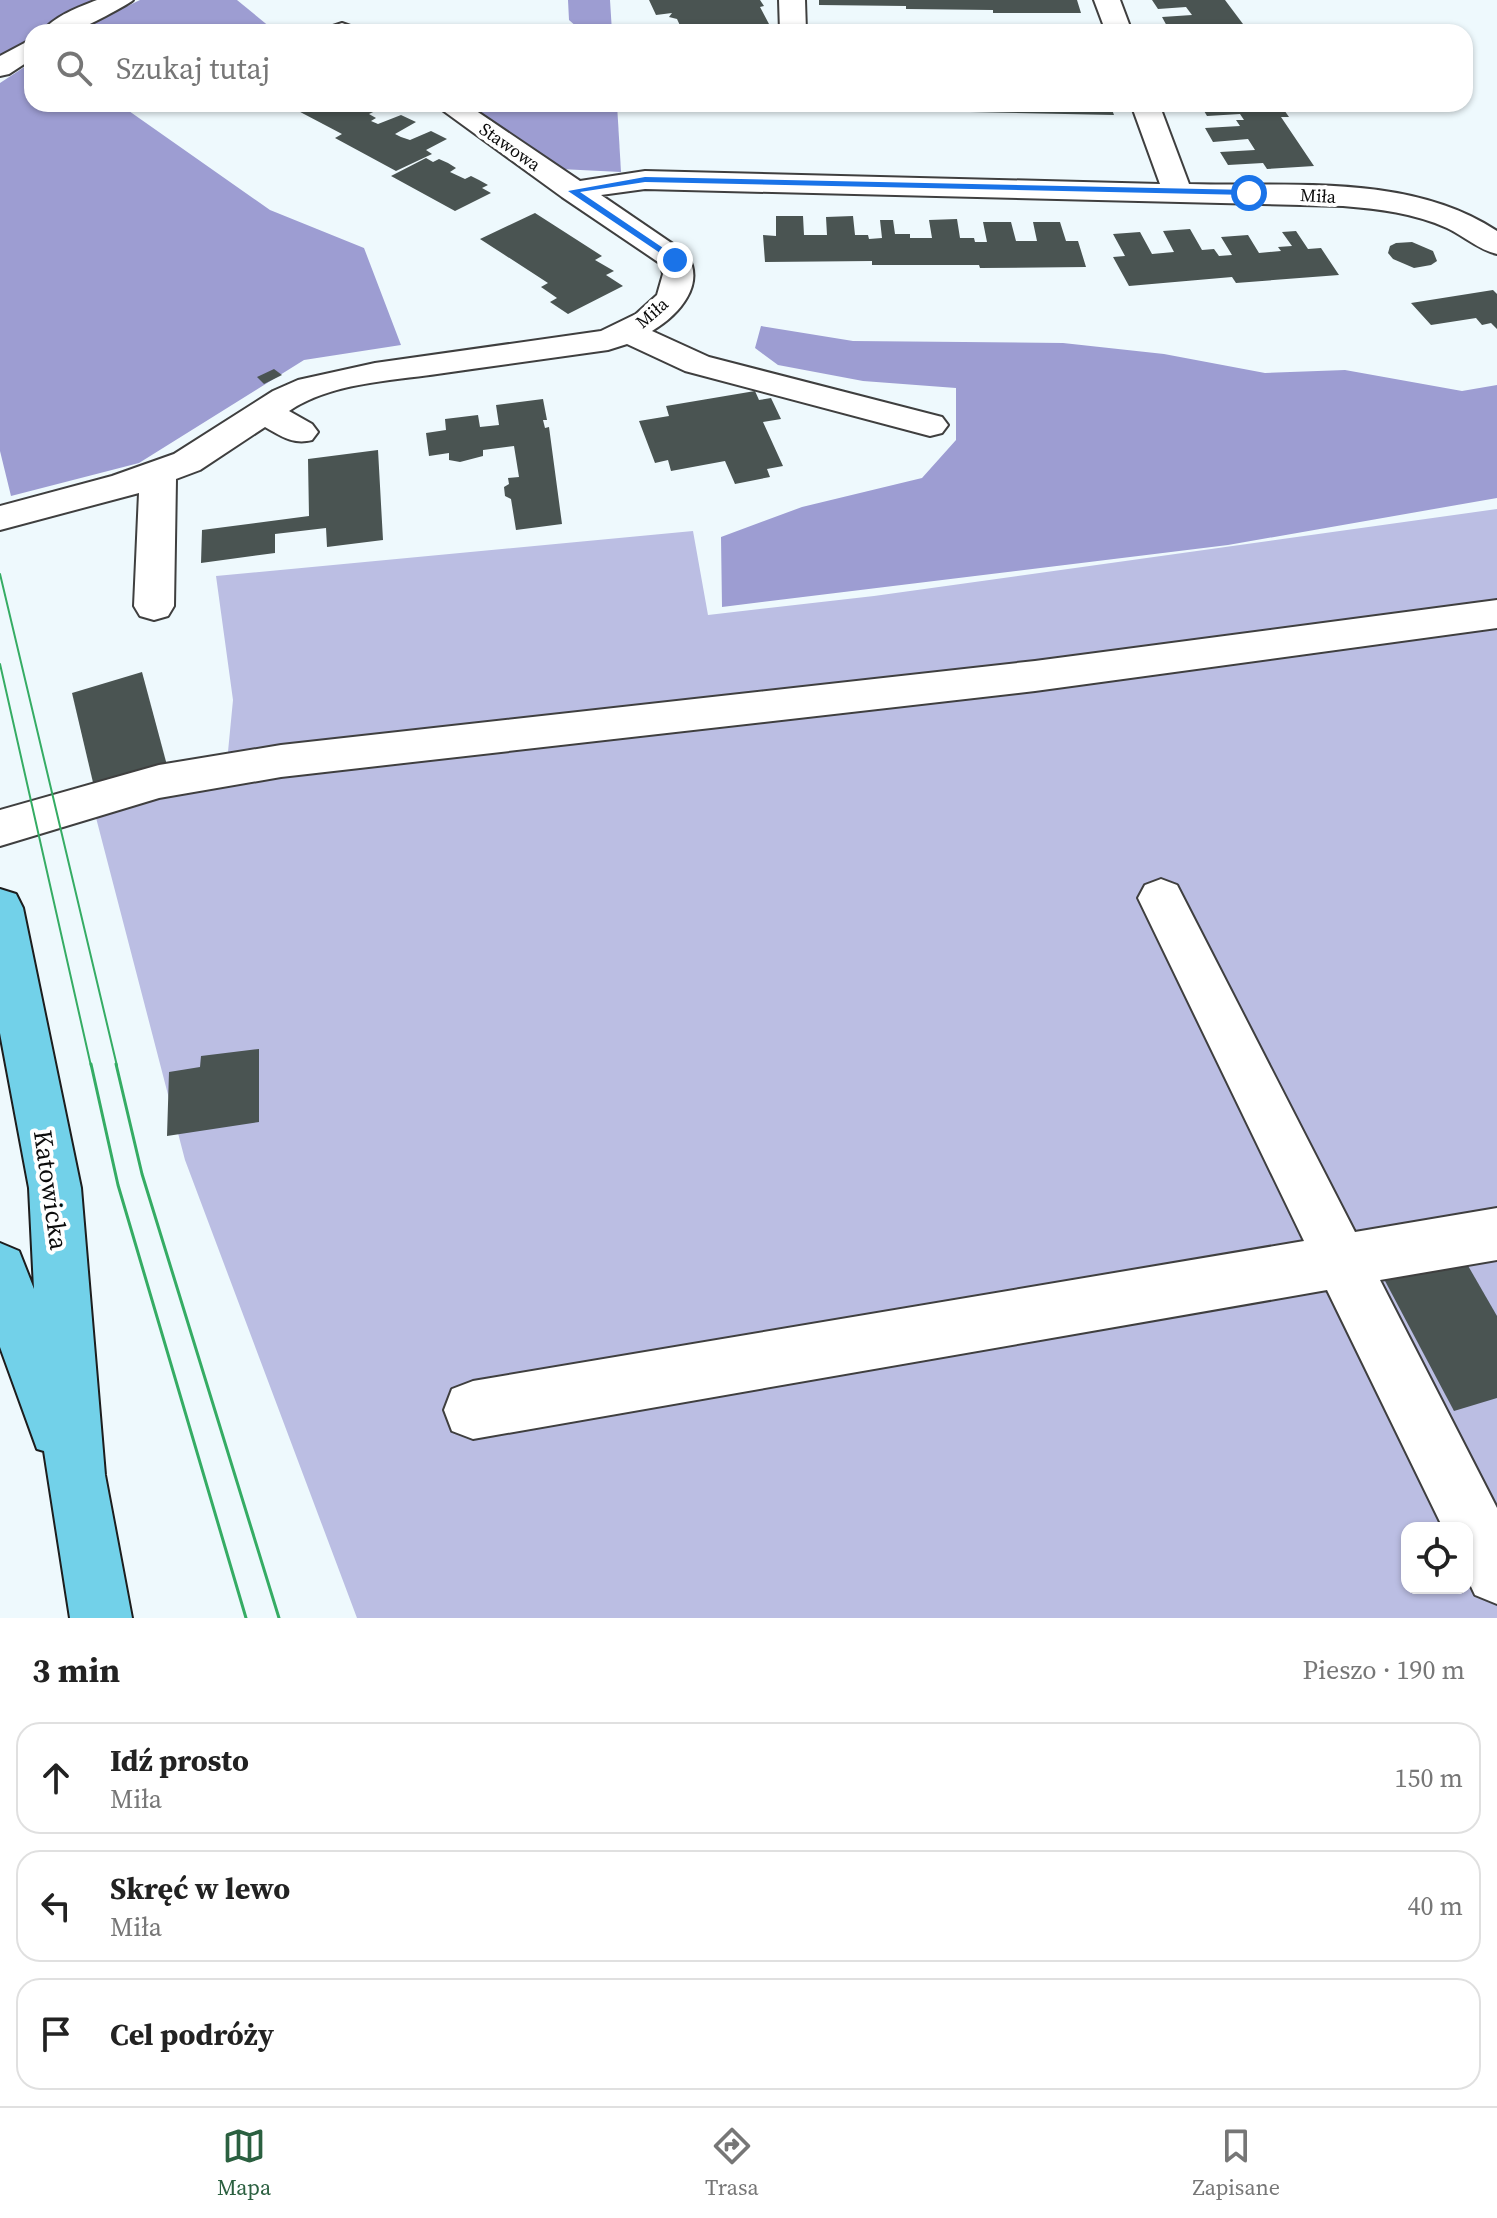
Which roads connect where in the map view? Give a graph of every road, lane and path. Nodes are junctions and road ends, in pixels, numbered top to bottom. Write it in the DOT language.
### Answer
graph roads {
  1 [pos="120,0"];
  2 [pos="792,0"];
  3 [pos="1107,0"];
  4 [pos="69,24"];
  5 [pos="793,24"];
  6 [pos="1116,24"];
  7 [pos="24,52"];
  8 [pos="0,68"];
  9 [pos="459,112"];
  10 [pos="1148,112"];
  11 [pos="572,191"];
  12 [pos="1176,192"];
  13 [pos="1497,245"];
  14 [pos="629,333"];
  15 [pos="264,412"];
  16 [pos="930,425"];
  17 [pos="300,432"];
  18 [pos="158,474"];
  19 [pos="0,518"];
  20 [pos="154,606"];
  21 [pos="1497,614"];
  22 [pos="0,828"];
  23 [pos="1161,898"];
  24 [pos="0,908"];
  25 [pos="1497,1234"];
  26 [pos="1340,1262"];
  27 [pos="0,1270"];
  28 [pos="473,1410"];
  29 [pos="75,1475"];
  30 [pos="1497,1573"];
  31 [pos="101,1618"];
  1 -- 4 [label="street"];
  2 -- 5 [label="street"];
  3 -- 6 [label="street"];
  7 -- 8 [label="street"];
  9 -- 11 [label="street, Stawowa"];
  10 -- 12 [label="street"];
  11 -- 12 [label="street, Miła"];
  11 -- 14 [label="street, Miła"];
  12 -- 13 [label="street, Miła"];
  14 -- 15 [label="street, Miła"];
  14 -- 16 [label="street"];
  15 -- 17 [label="street"];
  15 -- 18 [label="street, Miła"];
  18 -- 19 [label="street, Miła"];
  18 -- 20 [label="street"];
  21 -- 22 [label="street"];
  23 -- 26 [label="street"];
  24 -- 29 [label="main road, Katowicka"];
  25 -- 26 [label="street"];
  26 -- 28 [label="street"];
  26 -- 30 [label="street"];
  27 -- 29 [label="main road, Katowicka"];
  29 -- 31 [label="main road, Katowicka"];
}
